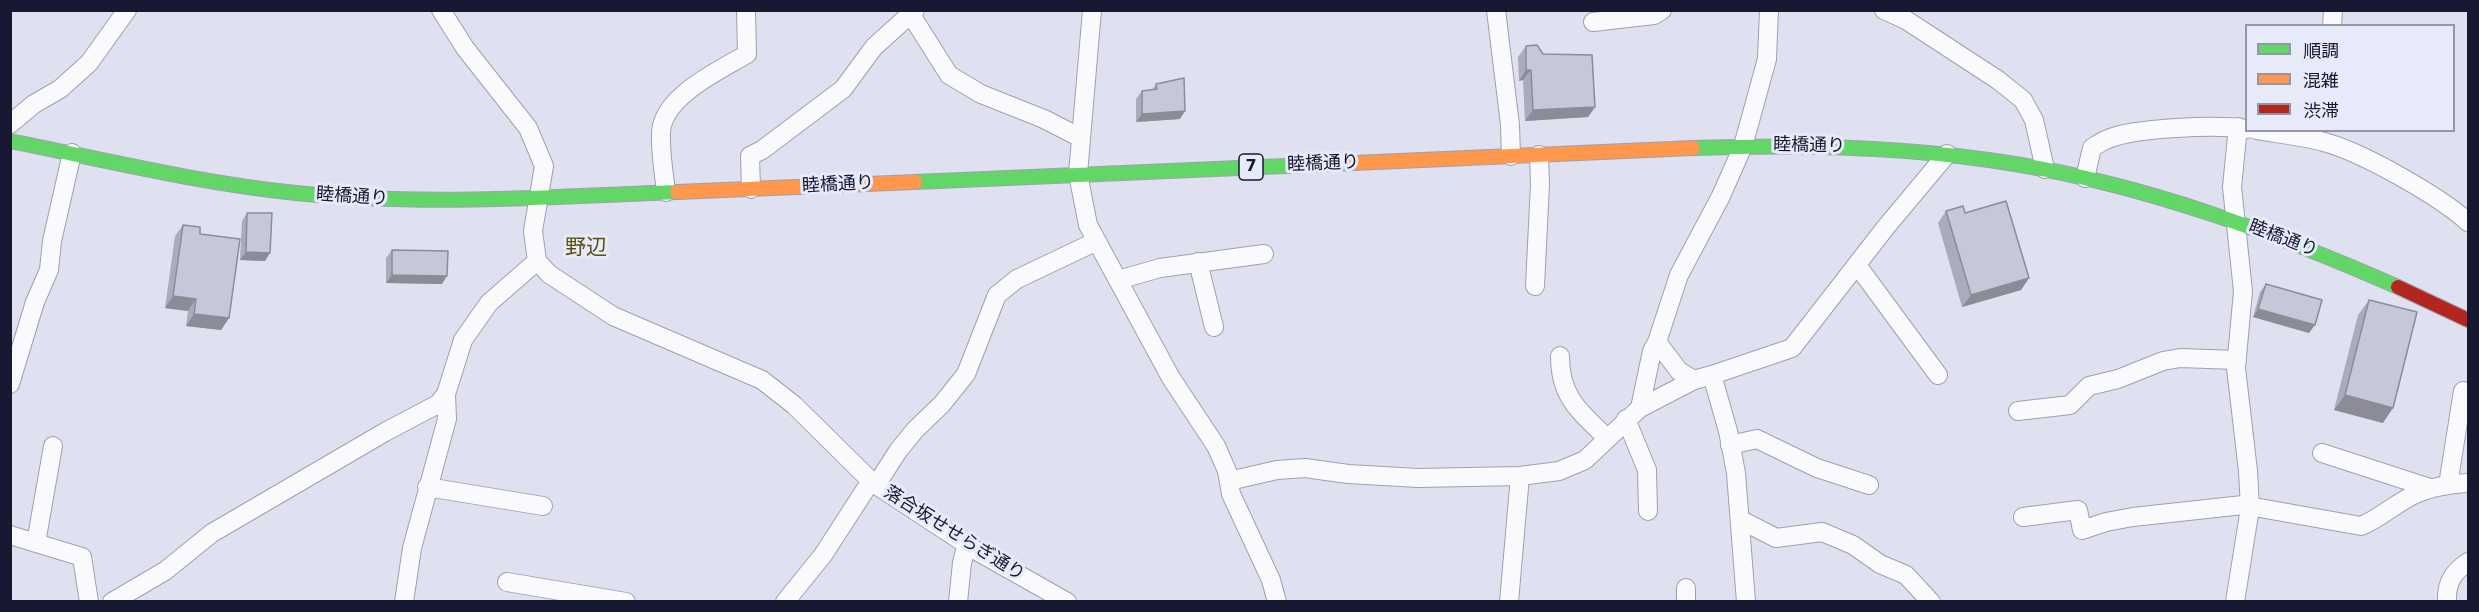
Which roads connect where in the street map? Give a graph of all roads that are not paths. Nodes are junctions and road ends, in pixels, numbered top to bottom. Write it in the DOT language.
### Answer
graph roads {
  1 [pos="127,10"];
  2 [pos="441,10"];
  3 [pos="746,10"];
  4 [pos="1092,10"];
  5 [pos="1496,10"];
  6 [pos="1662,10"];
  7 [pos="1768,10"];
  8 [pos="1884,10"];
  9 [pos="911,12"];
  10 [pos="1593,22"];
  11 [pos="10,124"];
  12 [pos="2242,128"];
  13 [pos="2279,132"];
  14 [pos="2325,136"];
  15 [pos="1081,138"];
  16 [pos="10,141"];
  17 [pos="1743,146"];
  18 [pos="72,153"];
  19 [pos="1947,154"];
  20 [pos="1539,155"];
  21 [pos="1511,156"];
  22 [pos="2045,169"];
  23 [pos="1078,174"];
  24 [pos="2085,178"];
  25 [pos="752,189"];
  26 [pos="666,192"];
  27 [pos="537,198"];
  28 [pos="2234,220"];
  29 [pos="2469,222"];
  30 [pos="1097,241"];
  31 [pos="1264,254"];
  32 [pos="537,261"];
  33 [pos="1198,262"];
  34 [pos="1857,265"];
  35 [pos="1118,280"];
  36 [pos="1535,286"];
  37 [pos="2469,320"];
  38 [pos="1214,327"];
  39 [pos="1657,342"];
  40 [pos="1560,356"];
  41 [pos="2237,360"];
  42 [pos="1938,375"];
  43 [pos="1703,378"];
  44 [pos="10,384"];
  45 [pos="2463,391"];
  46 [pos="446,394"];
  47 [pos="2018,411"];
  48 [pos="1633,414"];
  49 [pos="1606,438"];
  50 [pos="1730,445"];
  51 [pos="53,446"];
  52 [pos="2322,453"];
  53 [pos="1520,476"];
  54 [pos="1229,481"];
  55 [pos="873,483"];
  56 [pos="2469,483"];
  57 [pos="1869,485"];
  58 [pos="427,487"];
  59 [pos="2439,487"];
  60 [pos="543,506"];
  61 [pos="2250,508"];
  62 [pos="1648,512"];
  63 [pos="2023,517"];
  64 [pos="1741,520"];
  65 [pos="10,535"];
  66 [pos="36,543"];
  67 [pos="967,543"];
  68 [pos="2469,562"];
  69 [pos="507,582"];
  70 [pos="89,602"];
  71 [pos="112,602"];
  72 [pos="404,602"];
  73 [pos="626,602"];
  74 [pos="784,602"];
  75 [pos="958,602"];
  76 [pos="1066,602"];
  77 [pos="1277,602"];
  78 [pos="1509,602"];
  79 [pos="1746,602"];
  80 [pos="1931,602"];
  81 [pos="2235,602"];
  82 [pos="2447,602"];
  1 -- 11 [label="street"];
  2 -- 27 [label="street"];
  3 -- 26 [label="street"];
  4 -- 15 [label="street"];
  5 -- 21 [label="street"];
  6 -- 10 [label="street"];
  7 -- 17 [label="street"];
  8 -- 22 [label="street"];
  9 -- 15 [label="street"];
  9 -- 25 [label="street"];
  12 -- 24 [label="street"];
  12 -- 28 [label="street"];
  13 -- 14 [label="street"];
  14 -- 29 [label="street"];
  15 -- 23 [label="street"];
  16 -- 18 [label="main road, 睦橋通り / 7"];
  17 -- 19 [label="main road, 睦橋通り / 7"];
  17 -- 20 [label="main road, 睦橋通り / 7"];
  17 -- 39 [label="street"];
  18 -- 27 [label="main road, 睦橋通り / 7"];
  18 -- 44 [label="street"];
  19 -- 22 [label="main road, 睦橋通り / 7"];
  19 -- 34 [label="street"];
  20 -- 21 [label="main road, 睦橋通り / 7"];
  20 -- 36 [label="street"];
  21 -- 23 [label="main road, 睦橋通り / 7"];
  22 -- 24 [label="main road, 睦橋通り / 7"];
  23 -- 25 [label="main road, 睦橋通り / 7"];
  23 -- 30 [label="street"];
  24 -- 28 [label="main road, 睦橋通り / 7"];
  25 -- 26 [label="main road, 睦橋通り / 7"];
  26 -- 27 [label="main road, 睦橋通り / 7"];
  27 -- 32 [label="street"];
  28 -- 37 [label="main road, 睦橋通り / 7"];
  28 -- 41 [label="street"];
  30 -- 35 [label="street"];
  30 -- 55 [label="street"];
  31 -- 33 [label="street"];
  32 -- 46 [label="street"];
  32 -- 55 [label="street, 落合坂せせらぎ通り"];
  33 -- 35 [label="street"];
  33 -- 38 [label="street"];
  34 -- 42 [label="street"];
  34 -- 43 [label="street"];
  35 -- 54 [label="street"];
  39 -- 43 [label="street"];
  39 -- 48 [label="street"];
  40 -- 49 [label="street"];
  41 -- 47 [label="street"];
  41 -- 61 [label="street"];
  43 -- 48 [label="street"];
  43 -- 50 [label="street"];
  45 -- 59 [label="street"];
  46 -- 58 [label="street"];
  46 -- 71 [label="street"];
  48 -- 49 [label="street"];
  48 -- 62 [label="street"];
  49 -- 53 [label="street"];
  50 -- 57 [label="street"];
  50 -- 64 [label="street"];
  51 -- 66 [label="street"];
  52 -- 59 [label="street"];
  53 -- 54 [label="street"];
  53 -- 78 [label="street"];
  54 -- 77 [label="street"];
  55 -- 67 [label="street, 落合坂せせらぎ通り"];
  55 -- 74 [label="street"];
  56 -- 59 [label="street"];
  58 -- 60 [label="street"];
  58 -- 72 [label="street"];
  59 -- 61 [label="street"];
  61 -- 63 [label="street"];
  61 -- 81 [label="street"];
  64 -- 79 [label="street"];
  64 -- 80 [label="street"];
  65 -- 66 [label="street"];
  66 -- 70 [label="street"];
  67 -- 75 [label="street"];
  67 -- 76 [label="street, 落合坂せせらぎ通り"];
  68 -- 82 [label="street"];
  69 -- 73 [label="street"];
}
